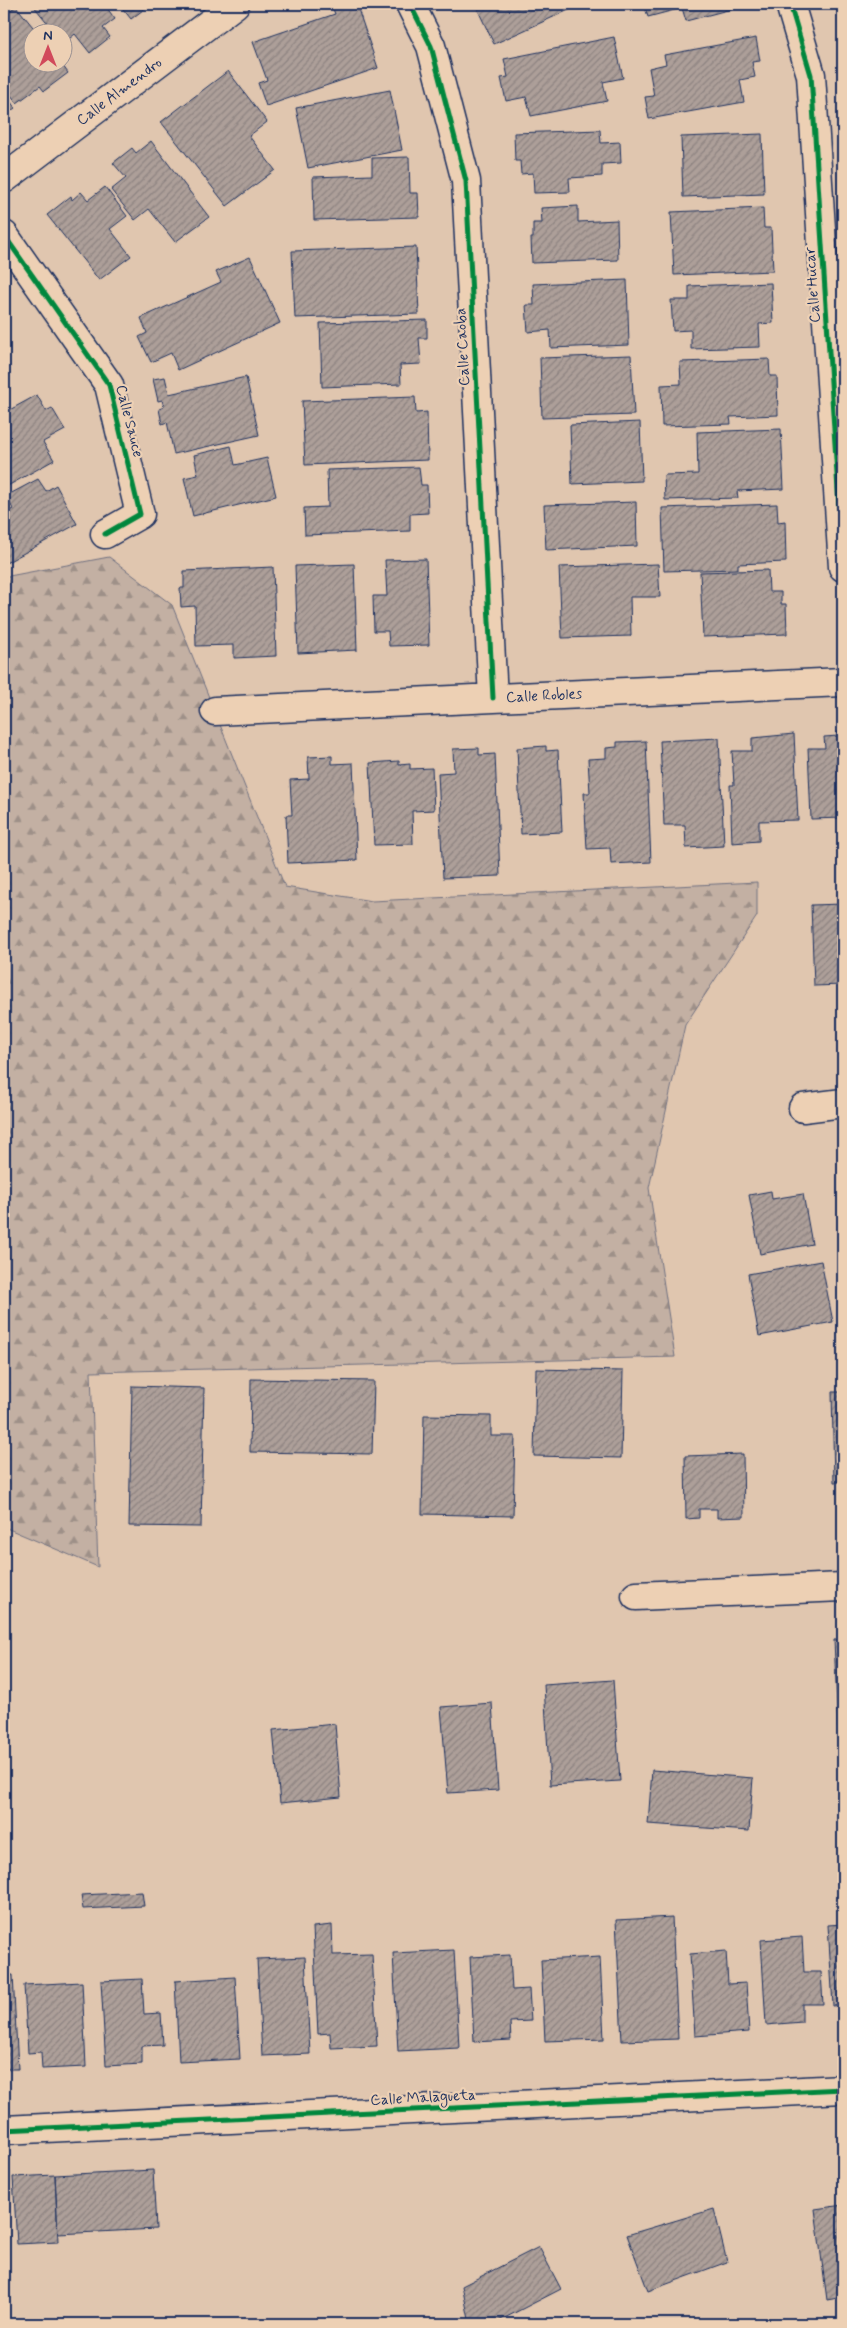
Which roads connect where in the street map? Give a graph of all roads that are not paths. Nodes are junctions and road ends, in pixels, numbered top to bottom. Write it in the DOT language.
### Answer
graph roads {
  1 [pos="235,4"];
  2 [pos="410,4"];
  3 [pos="790,4"];
  4 [pos="4,178"];
  5 [pos="4,235"];
  6 [pos="105,534"];
  7 [pos="843,567"];
  8 [pos="843,682"];
  9 [pos="493,698"];
  10 [pos="215,711"];
  11 [pos="843,1103"];
  12 [pos="803,1108"];
  13 [pos="843,1587"];
  14 [pos="636,1596"];
  15 [pos="843,2089"];
  16 [pos="4,2130"];
  1 -- 4 [label="street, Calle Almendro"];
  2 -- 9 [label="street, Calle Caoba"];
  3 -- 7 [label="street, Calle Hucar"];
  5 -- 6 [label="street, Calle Sauce"];
  8 -- 9 [label="street, Calle Robles"];
  9 -- 10 [label="street, Calle Robles"];
  11 -- 12 [label="street"];
  13 -- 14 [label="street"];
  15 -- 16 [label="street, Calle Malagueta"];
}
